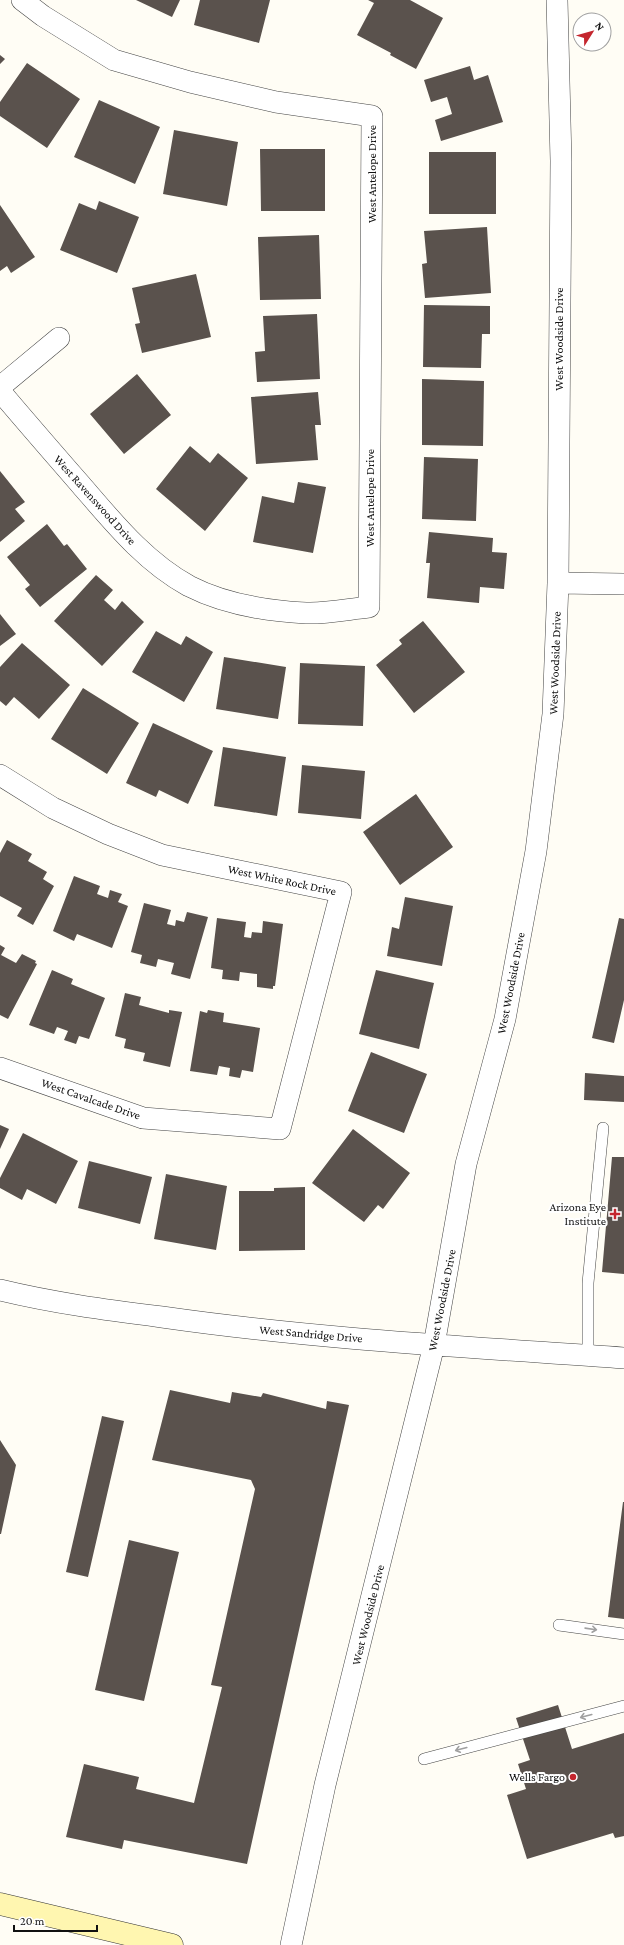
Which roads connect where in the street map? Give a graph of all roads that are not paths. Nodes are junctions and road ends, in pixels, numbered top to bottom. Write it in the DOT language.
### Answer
graph roads {
  1 [pos="22,0"];
  2 [pos="557,0"];
  3 [pos="59,338"];
  4 [pos="0,387"];
  5 [pos="0,391"];
  6 [pos="558,583"];
  7 [pos="624,584"];
  8 [pos="369,607"];
  9 [pos="0,775"];
  10 [pos="0,1068"];
  11 [pos="603,1128"];
  12 [pos="280,1129"];
  13 [pos="0,1290"];
  14 [pos="434,1345"];
  15 [pos="588,1355"];
  16 [pos="624,1358"];
  17 [pos="558,1625"];
  18 [pos="624,1634"];
  19 [pos="624,1706"];
  20 [pos="424,1759"];
  21 [pos="0,1904"];
  22 [pos="172,1945"];
  23 [pos="291,1945"];
  1 -- 8 [label="street, West Antelope Drive"];
  2 -- 6 [label="street, West Woodside Drive"];
  3 -- 4 [label="street"];
  5 -- 8 [label="street, West Ravenswood Drive"];
  6 -- 7 [label="street"];
  6 -- 14 [label="street, West Woodside Drive"];
  9 -- 12 [label="street, West White Rock Drive"];
  10 -- 12 [label="street, West Cavalcade Drive"];
  11 -- 15 [label="lane"];
  13 -- 14 [label="street, West Sandridge Drive"];
  14 -- 15 [label="street, West Sandridge Drive"];
  14 -- 23 [label="street, West Woodside Drive"];
  15 -- 16 [label="street, West Sandridge Drive"];
  17 -- 18 [label="lane, one-way"];
  19 -- 20 [label="lane, one-way"];
  21 -- 22 [label="street"];
}
